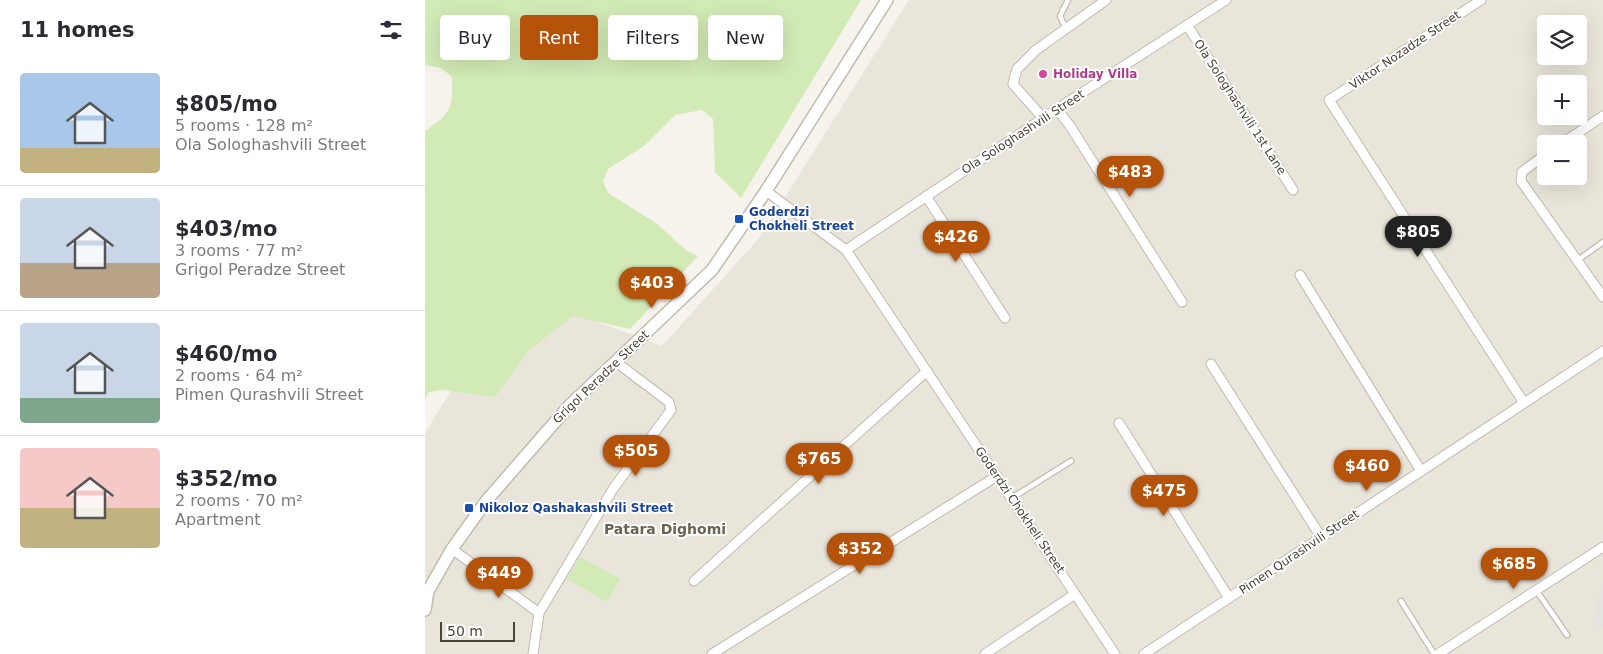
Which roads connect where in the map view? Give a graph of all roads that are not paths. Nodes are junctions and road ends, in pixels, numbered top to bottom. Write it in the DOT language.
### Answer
graph roads {
  1 [pos="887,0"];
  2 [pos="1068,0"];
  3 [pos="1106,0"];
  4 [pos="1226,0"];
  5 [pos="1481,0"];
  6 [pos="1187,25"];
  7 [pos="1066,29"];
  8 [pos="1057,109"];
  9 [pos="1603,116"];
  10 [pos="1043,118"];
  11 [pos="1574,135"];
  12 [pos="1537,160"];
  13 [pos="1293,190"];
  14 [pos="766,191"];
  15 [pos="926,196"];
  16 [pos="1603,242"];
  17 [pos="846,250"];
  18 [pos="1577,260"];
  19 [pos="1300,275"];
  20 [pos="1603,297"];
  21 [pos="1182,302"];
  22 [pos="1005,318"];
  23 [pos="1603,350"];
  24 [pos="617,362"];
  25 [pos="1211,364"];
  26 [pos="927,371"];
  27 [pos="1524,403"];
  28 [pos="1119,423"];
  29 [pos="1071,462"];
  30 [pos="1421,471"];
  31 [pos="997,476"];
  32 [pos="1012,498"];
  33 [pos="1321,537"];
  34 [pos="1603,547"];
  35 [pos="452,549"];
  36 [pos="694,582"];
  37 [pos="1536,590"];
  38 [pos="1075,594"];
  39 [pos="1229,598"];
  40 [pos="1401,601"];
  41 [pos="425,610"];
  42 [pos="539,613"];
  43 [pos="1567,635"];
  44 [pos="533,654"];
  45 [pos="712,654"];
  46 [pos="985,654"];
  47 [pos="1115,654"];
  48 [pos="1144,654"];
  49 [pos="1434,654"];
  50 [pos="1438,654"];
  1 -- 14 [label="street, Grigol Peradze Street"];
  2 -- 7 [label="lane"];
  3 -- 7 [label="street"];
  4 -- 6 [label="street, Ola Sologhashvili Street"];
  5 -- 27 [label="street, Viktor Nozadze Street"];
  6 -- 8 [label="street, Ola Sologhashvili Street"];
  6 -- 13 [label="street, Ola Sologhashvili 1st Lane"];
  7 -- 10 [label="street"];
  8 -- 10 [label="street, Ola Sologhashvili Street"];
  8 -- 21 [label="street"];
  9 -- 11 [label="street"];
  10 -- 15 [label="street, Ola Sologhashvili Street"];
  12 -- 18 [label="street"];
  14 -- 17 [label="street, Goderdzi Chokheli Street"];
  14 -- 24 [label="street, Grigol Peradze Street"];
  15 -- 17 [label="street, Ola Sologhashvili Street"];
  15 -- 22 [label="street"];
  16 -- 18 [label="lane"];
  17 -- 26 [label="street, Goderdzi Chokheli Street"];
  18 -- 20 [label="street"];
  19 -- 30 [label="street"];
  23 -- 27 [label="street, Pimen Qurashvili Street"];
  24 -- 35 [label="street, Grigol Peradze Street"];
  24 -- 42 [label="street"];
  25 -- 33 [label="street"];
  26 -- 31 [label="street, Goderdzi Chokheli Street"];
  26 -- 36 [label="street"];
  27 -- 30 [label="street, Pimen Qurashvili Street"];
  28 -- 39 [label="street"];
  29 -- 32 [label="lane"];
  30 -- 33 [label="street, Pimen Qurashvili Street"];
  31 -- 32 [label="street, Goderdzi Chokheli Street"];
  31 -- 45 [label="street"];
  32 -- 38 [label="street, Goderdzi Chokheli Street"];
  33 -- 39 [label="street, Pimen Qurashvili Street"];
  34 -- 37 [label="street"];
  35 -- 41 [label="street, Grigol Peradze Street"];
  35 -- 42 [label="street"];
  37 -- 43 [label="lane"];
  37 -- 50 [label="street"];
  38 -- 46 [label="street"];
  38 -- 47 [label="street, Goderdzi Chokheli Street"];
  39 -- 48 [label="street, Pimen Qurashvili Street"];
  40 -- 49 [label="lane"];
  42 -- 44 [label="street"];
}
